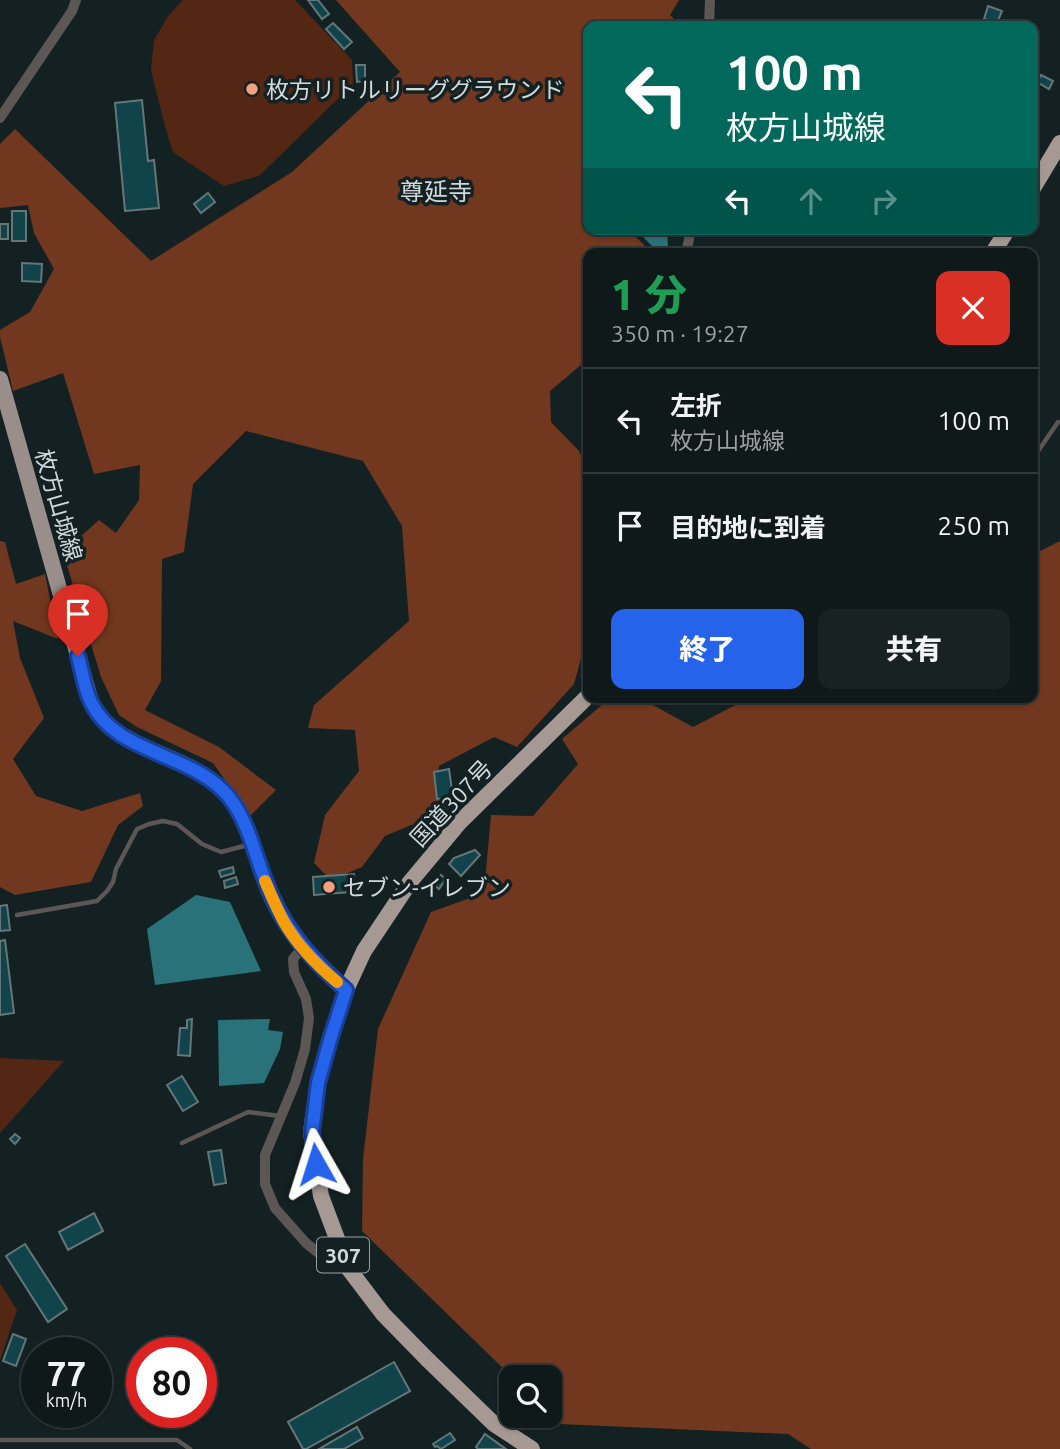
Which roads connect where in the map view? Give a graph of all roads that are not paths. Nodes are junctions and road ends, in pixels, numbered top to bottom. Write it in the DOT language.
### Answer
graph roads {
  1 [pos="76,0"];
  2 [pos="710,0"];
  3 [pos="709,21"];
  4 [pos="0,118"];
  5 [pos="1060,143"];
  6 [pos="1038,180"];
  7 [pos="0,379"];
  8 [pos="1058,422"];
  9 [pos="1038,451"];
  10 [pos="583,701"];
  11 [pos="252,844"];
  12 [pos="17,915"];
  13 [pos="303,947"];
  14 [pos="346,990"];
  15 [pos="281,1116"];
  16 [pos="181,1143"];
  17 [pos="348,1268"];
  18 [pos="0,1440"];
  19 [pos="190,1449"];
  20 [pos="532,1449"];
  1 -- 4 [label="street"];
  2 -- 3 [label="street"];
  5 -- 6 [label="highway"];
  7 -- 11 [label="main road, 枚方山城線"];
  8 -- 9 [label="lane"];
  10 -- 14 [label="highway, 国道307号 / 307"];
  11 -- 12 [label="lane"];
  11 -- 13 [label="main road, 枚方山城線"];
  13 -- 14 [label="main road, 枚方山城線"];
  13 -- 15 [label="street"];
  14 -- 17 [label="highway, 国道307号 / 307"];
  15 -- 16 [label="lane"];
  15 -- 17 [label="street"];
  17 -- 20 [label="highway, 国道307号 / 307"];
  18 -- 19 [label="lane"];
}
